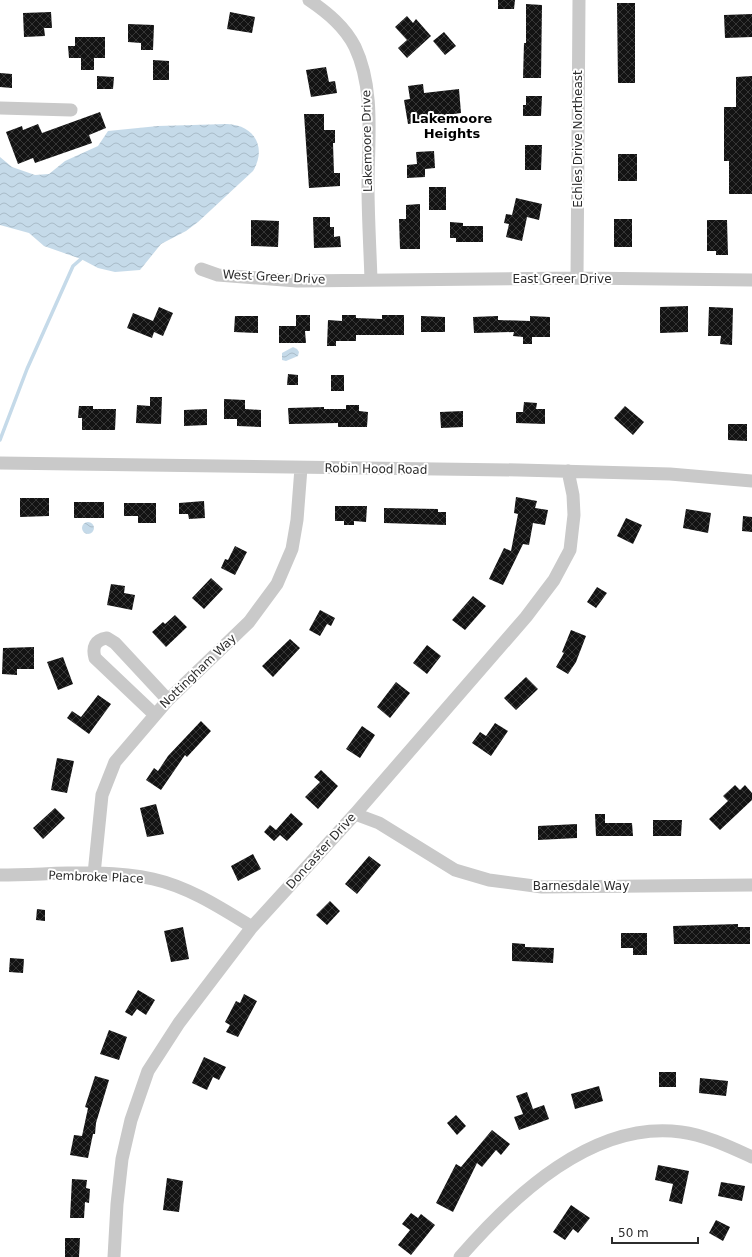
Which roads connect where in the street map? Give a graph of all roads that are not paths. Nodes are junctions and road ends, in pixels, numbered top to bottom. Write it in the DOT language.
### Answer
graph roads {
  1 [pos="310,0"];
  2 [pos="579,0"];
  3 [pos="0,108"];
  4 [pos="71,110"];
  5 [pos="201,269"];
  6 [pos="577,278"];
  7 [pos="372,280"];
  8 [pos="752,280"];
  9 [pos="0,463"];
  10 [pos="301,468"];
  11 [pos="568,471"];
  12 [pos="752,481"];
  13 [pos="168,700"];
  14 [pos="154,714"];
  15 [pos="355,814"];
  16 [pos="94,874"];
  17 [pos="0,875"];
  18 [pos="752,885"];
  19 [pos="252,927"];
  20 [pos="752,1157"];
  21 [pos="114,1257"];
  22 [pos="460,1257"];
  1 -- 7 [label="street, Lakemoore Drive"];
  2 -- 6 [label="street, Echles Drive Northeast"];
  3 -- 4 [label="street"];
  5 -- 7 [label="street, West Greer Drive"];
  6 -- 7 [label="street, East Greer Drive"];
  6 -- 8 [label="street, East Greer Drive"];
  9 -- 10 [label="street, Robin Hood Road"];
  10 -- 11 [label="street, Robin Hood Road"];
  10 -- 13 [label="street, Nottingham Way"];
  11 -- 12 [label="street, Robin Hood Road"];
  11 -- 15 [label="street, Doncaster Drive"];
  13 -- 14 [label="street, Nottingham Way"];
  13 -- 14 [label="street"];
  14 -- 16 [label="street, Nottingham Way"];
  15 -- 18 [label="street, Barnesdale Way"];
  15 -- 19 [label="street, Doncaster Drive"];
  16 -- 17 [label="street, Pembroke Place"];
  16 -- 19 [label="street, Pembroke Place"];
  19 -- 21 [label="street, Doncaster Drive"];
  20 -- 22 [label="street"];
}
